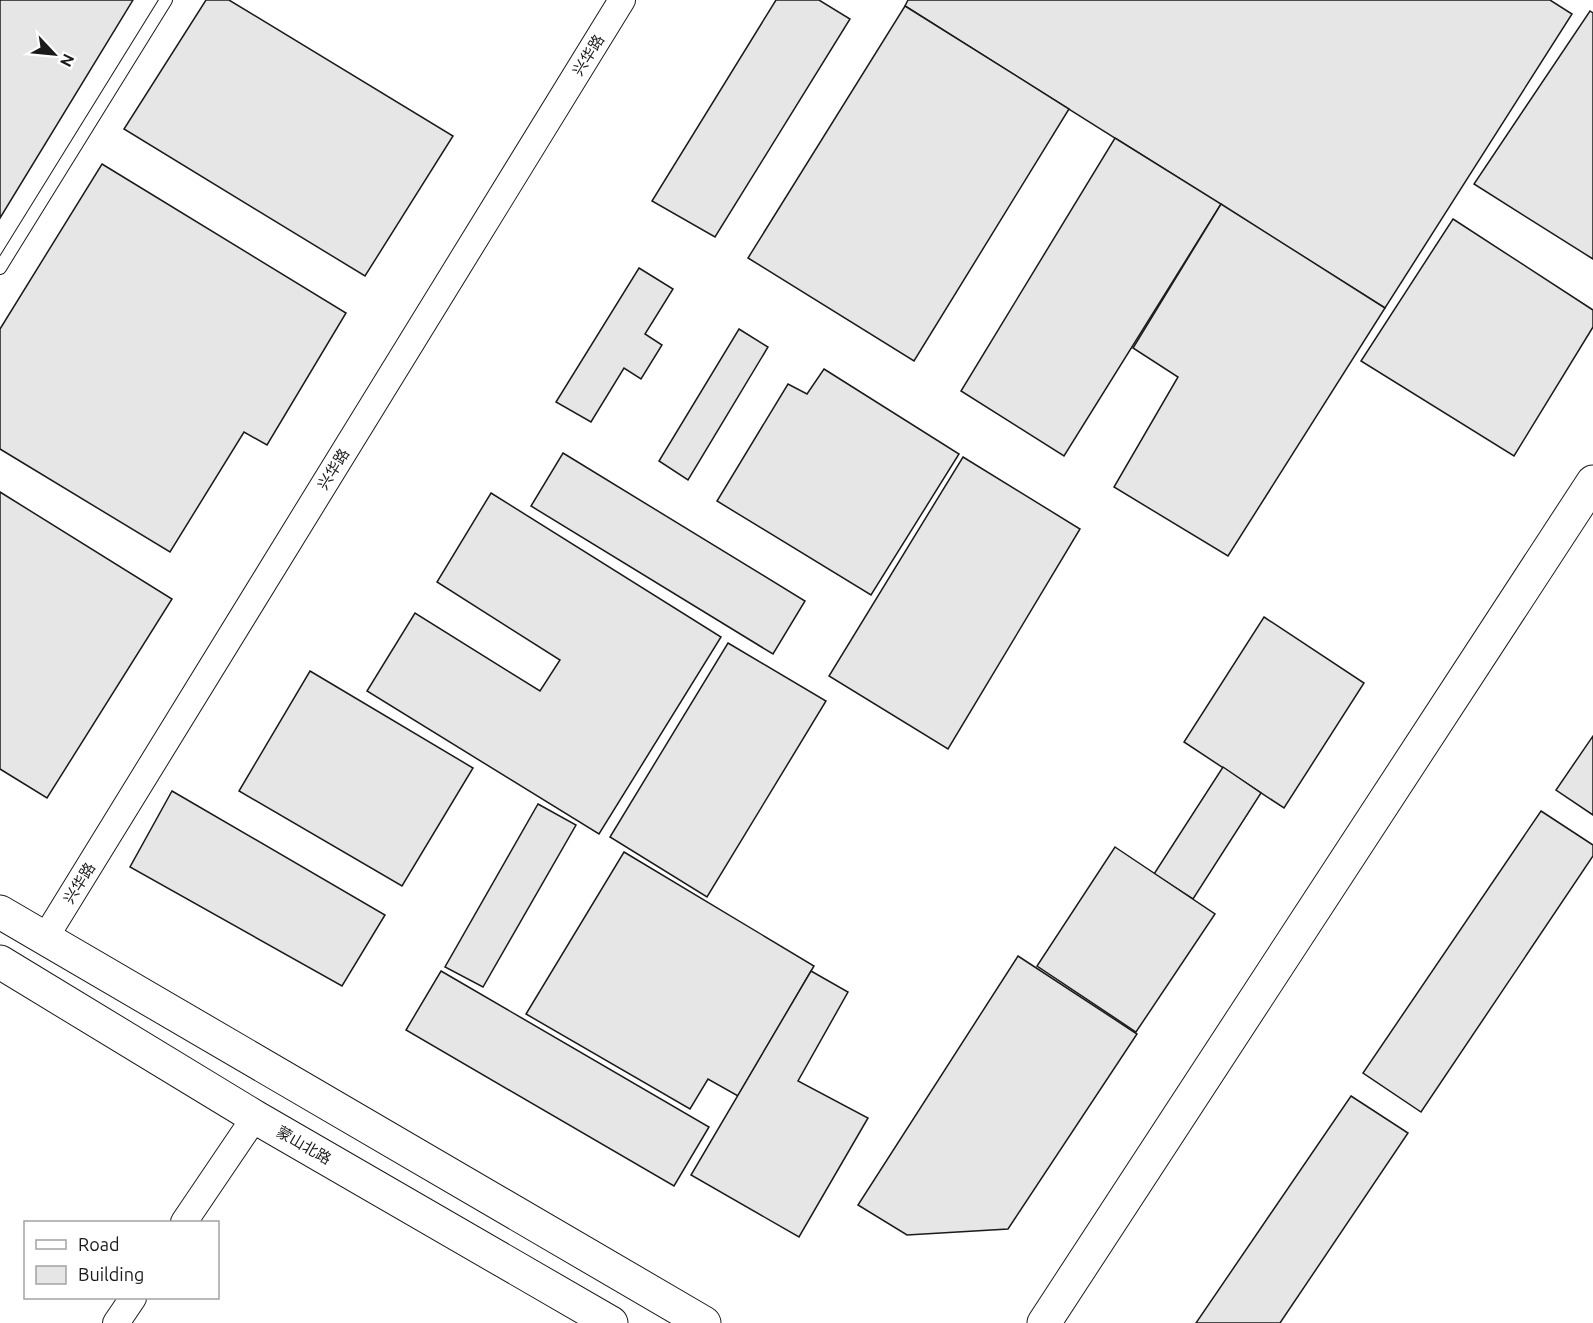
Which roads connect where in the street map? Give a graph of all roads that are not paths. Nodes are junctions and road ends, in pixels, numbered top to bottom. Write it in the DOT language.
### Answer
graph roads {
  1 [pos="166,0"];
  2 [pos="622,0"];
  3 [pos="0,268"];
  4 [pos="1593,482"];
  5 [pos="0,912"];
  6 [pos="45,938"];
  7 [pos="0,962"];
  8 [pos="255,1117"];
  9 [pos="185,1221"];
  10 [pos="133,1299"];
  11 [pos="116,1323"];
  12 [pos="610,1323"];
  13 [pos="704,1323"];
  14 [pos="1044,1323"];
  1 -- 3 [label="lane"];
  2 -- 6 [label="street, 兴华路"];
  4 -- 14 [label="main road"];
  5 -- 6 [label="main road"];
  6 -- 13 [label="main road"];
  7 -- 8 [label="main road, 蒙山北路"];
  8 -- 9 [label="street"];
  8 -- 12 [label="main road, 蒙山北路"];
  10 -- 11 [label="street"];
}
